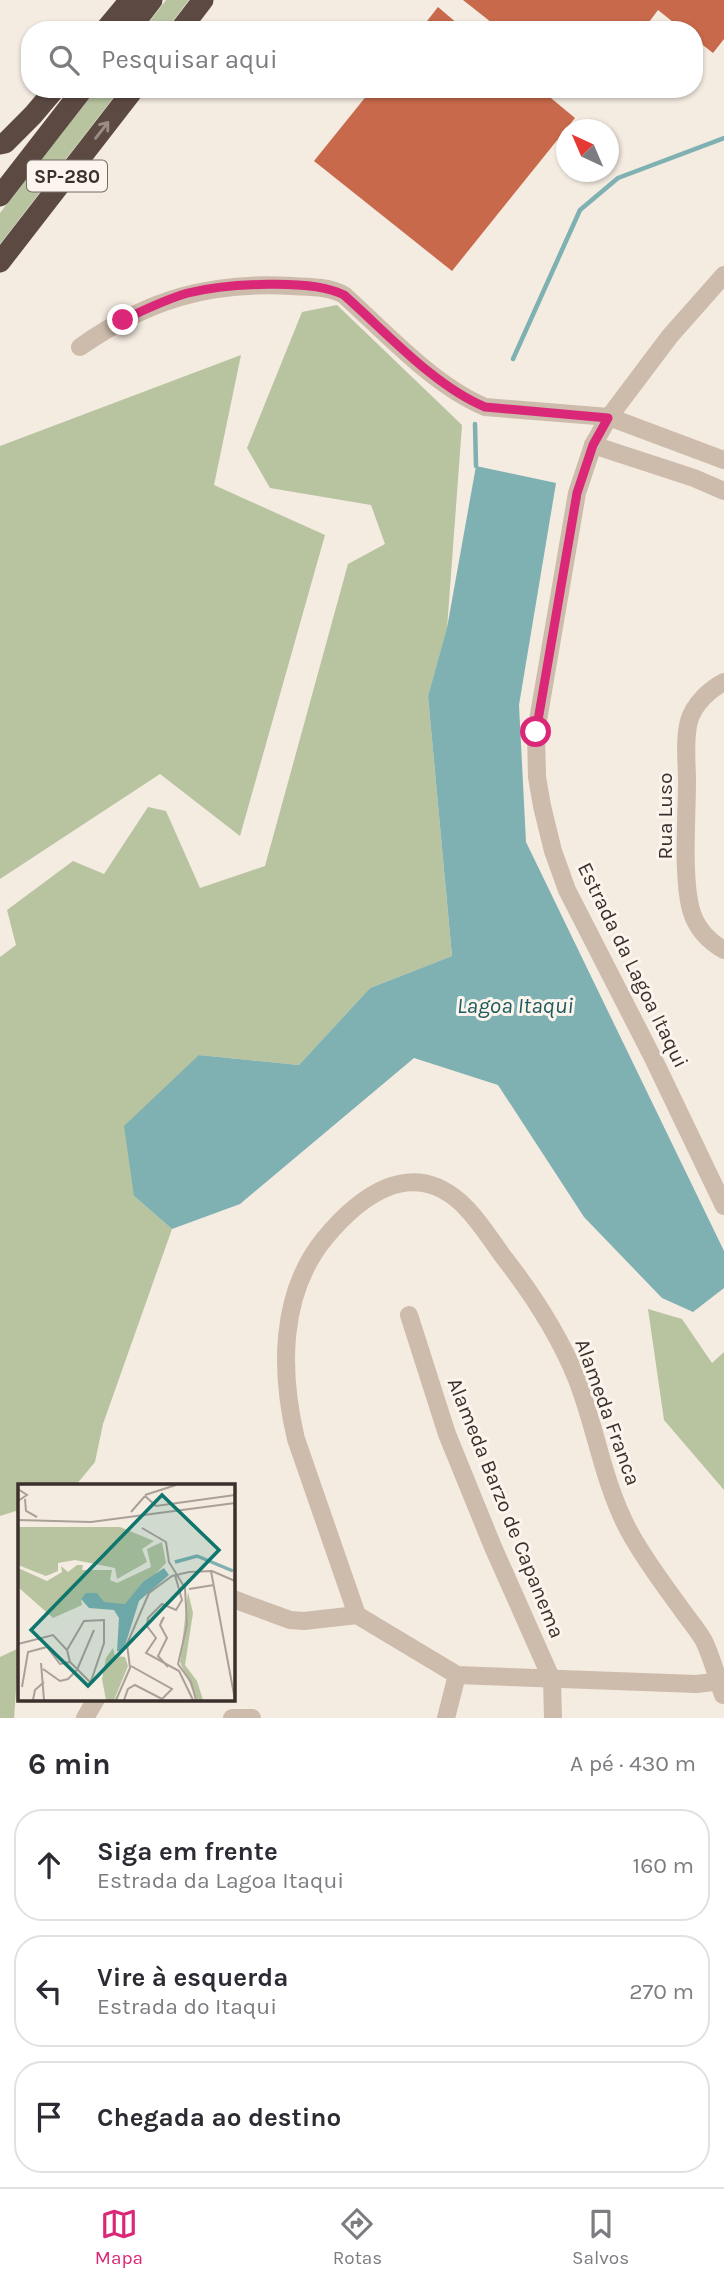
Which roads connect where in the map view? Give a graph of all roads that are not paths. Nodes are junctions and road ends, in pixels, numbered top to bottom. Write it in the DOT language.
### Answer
graph roads {
  1 [pos="130,0"];
  2 [pos="152,0"];
  3 [pos="203,0"];
  4 [pos="112,21"];
  5 [pos="136,21"];
  6 [pos="187,21"];
  7 [pos="48,98"];
  8 [pos="76,98"];
  9 [pos="127,98"];
  10 [pos="0,144"];
  11 [pos="0,197"];
  12 [pos="0,262"];
  13 [pos="724,275"];
  14 [pos="80,347"];
  15 [pos="608,418"];
  16 [pos="593,445"];
  17 [pos="724,460"];
  18 [pos="724,491"];
  19 [pos="724,682"];
  20 [pos="724,950"];
  21 [pos="724,1206"];
  22 [pos="409,1315"];
  23 [pos="234,1599"];
  24 [pos="357,1615"];
  25 [pos="703,1639"];
  26 [pos="724,1662"];
  27 [pos="457,1675"];
  28 [pos="552,1680"];
  29 [pos="722,1688"];
  30 [pos="95,1700"];
  31 [pos="85,1718"];
  32 [pos="232,1718"];
  33 [pos="252,1718"];
  34 [pos="446,1718"];
  35 [pos="553,1718"];
  1 -- 4 [label="highway"];
  2 -- 5 [label="highway"];
  3 -- 6 [label="highway"];
  7 -- 10 [label="highway"];
  8 -- 11 [label="highway, SP-280"];
  12 -- 9 [label="highway, SP-280, one-way"];
  13 -- 15 [label="street, Estrada da Lagoa Itaqui"];
  14 -- 15 [label="street"];
  15 -- 16 [label="street, Estrada da Lagoa Itaqui"];
  15 -- 17 [label="street"];
  16 -- 18 [label="street"];
  16 -- 21 [label="street, Estrada da Lagoa Itaqui"];
  19 -- 20 [label="street, Rua Luso"];
  22 -- 28 [label="street, Alameda Barzo de Capanema"];
  23 -- 24 [label="street"];
  24 -- 25 [label="street, Alameda Franca"];
  24 -- 27 [label="street"];
  25 -- 26 [label="street"];
  25 -- 29 [label="street, Alameda Franca"];
  27 -- 28 [label="street"];
  27 -- 34 [label="street"];
  28 -- 29 [label="street"];
  28 -- 35 [label="street, Alameda Barzo de Capanema"];
  30 -- 31 [label="street"];
  32 -- 33 [label="street"];
}
